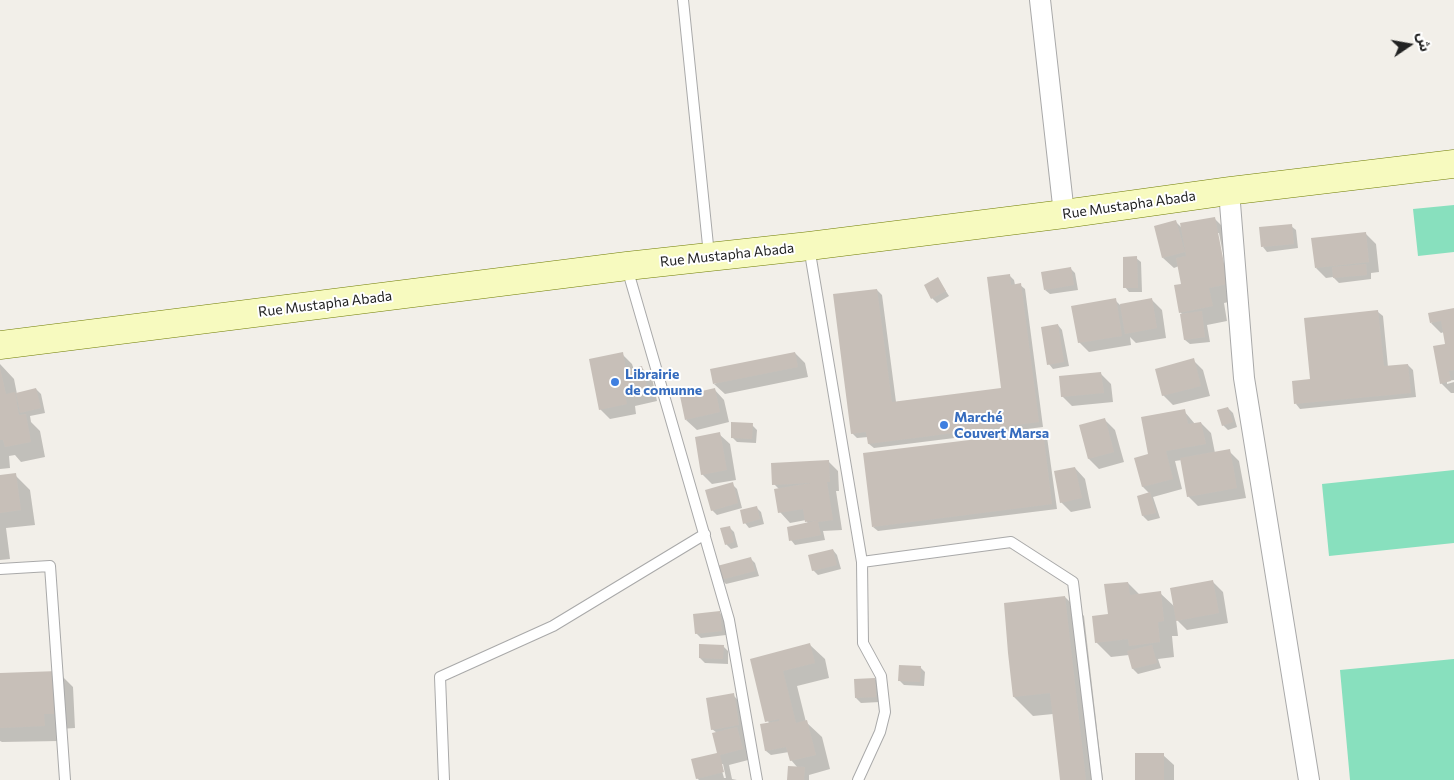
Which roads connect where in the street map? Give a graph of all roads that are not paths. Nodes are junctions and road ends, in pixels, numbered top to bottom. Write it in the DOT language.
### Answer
graph roads {
  1 [pos="683,0"];
  2 [pos="1040,0"];
  3 [pos="1454,164"];
  4 [pos="1229,191"];
  5 [pos="1064,214"];
  6 [pos="808,246"];
  7 [pos="709,257"];
  8 [pos="627,266"];
  9 [pos="0,345"];
  10 [pos="705,534"];
  11 [pos="862,562"];
  12 [pos="0,569"];
  13 [pos="65,780"];
  14 [pos="444,780"];
  15 [pos="757,780"];
  16 [pos="858,780"];
  17 [pos="1097,780"];
  18 [pos="1309,780"];
  1 -- 7 [label="lane"];
  2 -- 5 [label="street"];
  3 -- 4 [label="main road, Rue Mustapha Abada"];
  4 -- 5 [label="main road, Rue Mustapha Abada"];
  4 -- 18 [label="street"];
  5 -- 6 [label="main road, Rue Mustapha Abada"];
  6 -- 7 [label="main road, Rue Mustapha Abada"];
  6 -- 11 [label="lane"];
  7 -- 8 [label="main road, Rue Mustapha Abada"];
  8 -- 9 [label="main road, Rue Mustapha Abada"];
  8 -- 10 [label="lane"];
  10 -- 14 [label="lane"];
  10 -- 15 [label="lane"];
  11 -- 16 [label="lane"];
  11 -- 17 [label="lane"];
  12 -- 13 [label="lane"];
}
